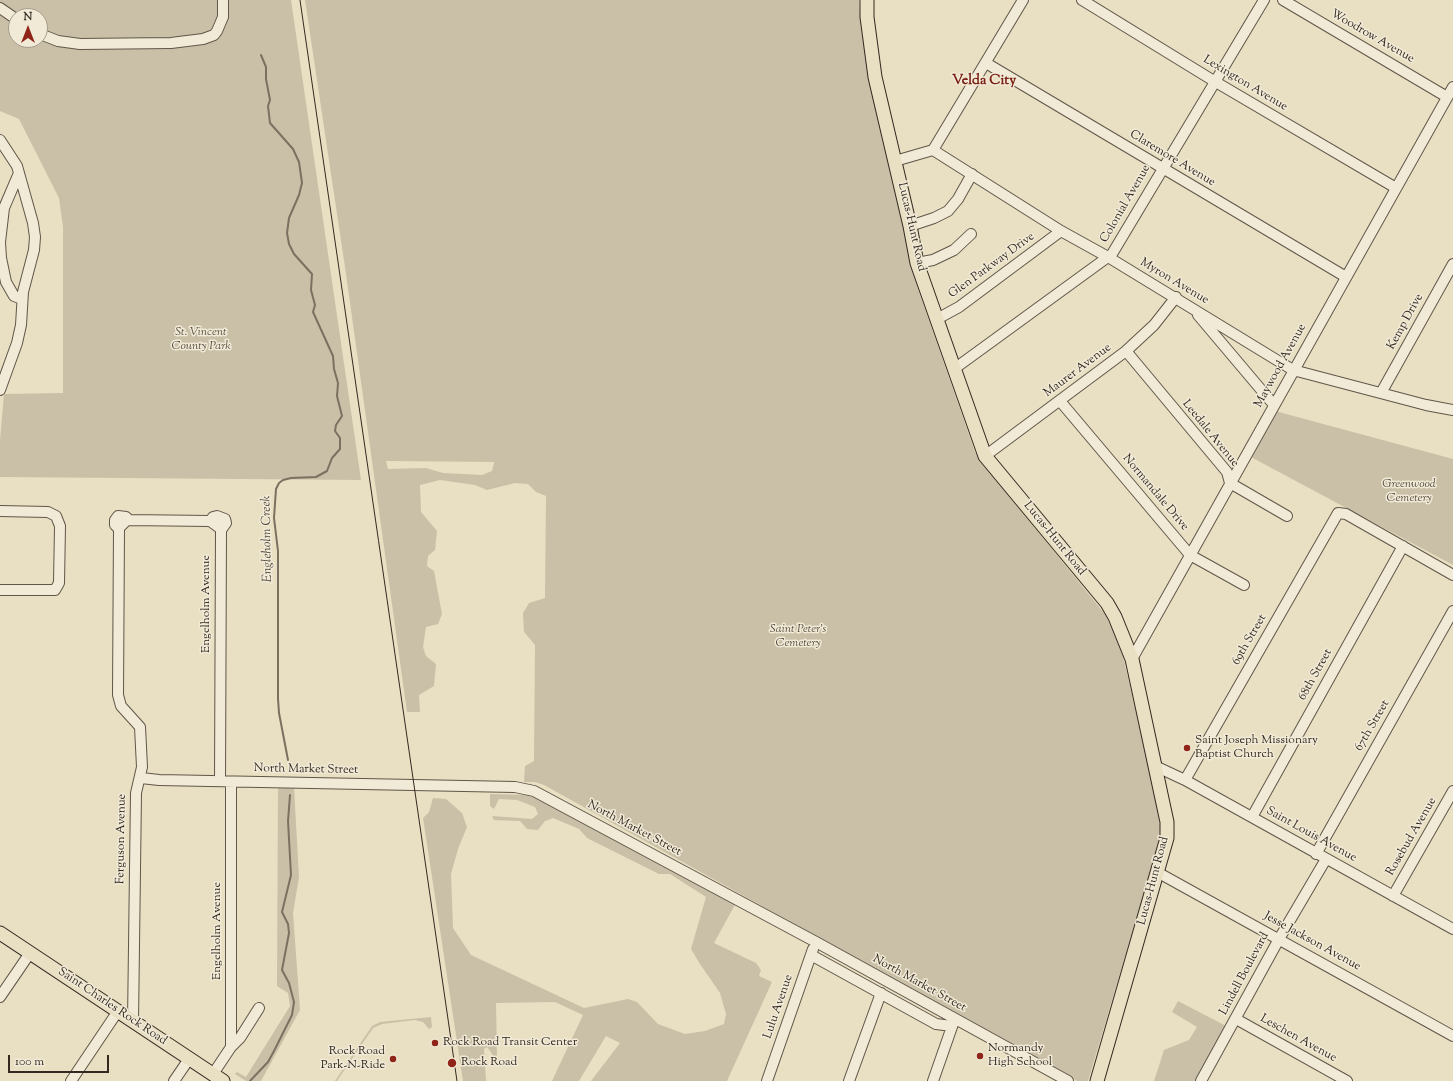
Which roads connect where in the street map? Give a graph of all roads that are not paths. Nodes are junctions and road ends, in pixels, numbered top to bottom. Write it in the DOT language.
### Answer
graph roads {
  1 [pos="223,0"];
  2 [pos="867,0"];
  3 [pos="1023,0"];
  4 [pos="1082,0"];
  5 [pos="1264,0"];
  6 [pos="1283,0"];
  7 [pos="48,37"];
  8 [pos="986,63"];
  9 [pos="1214,81"];
  10 [pos="1453,87"];
  11 [pos="1448,97"];
  12 [pos="0,140"];
  13 [pos="933,150"];
  14 [pos="895,161"];
  15 [pos="1162,169"];
  16 [pos="19,173"];
  17 [pos="972,174"];
  18 [pos="1396,188"];
  19 [pos="910,226"];
  20 [pos="1061,231"];
  21 [pos="971,234"];
  22 [pos="1108,257"];
  23 [pos="917,264"];
  24 [pos="1453,264"];
  25 [pos="1346,277"];
  26 [pos="1176,297"];
  27 [pos="22,299"];
  28 [pos="1194,309"];
  29 [pos="937,319"];
  30 [pos="1126,351"];
  31 [pos="954,369"];
  32 [pos="1294,370"];
  33 [pos="0,390"];
  34 [pos="1381,393"];
  35 [pos="1060,401"];
  36 [pos="1274,405"];
  37 [pos="1453,410"];
  38 [pos="985,456"];
  39 [pos="1230,483"];
  40 [pos="0,511"];
  41 [pos="1287,516"];
  42 [pos="123,524"];
  43 [pos="1403,546"];
  44 [pos="1190,555"];
  45 [pos="1453,575"];
  46 [pos="1244,585"];
  47 [pos="0,590"];
  48 [pos="1453,612"];
  49 [pos="1132,659"];
  50 [pos="1155,766"];
  51 [pos="141,778"];
  52 [pos="1185,780"];
  53 [pos="220,781"];
  54 [pos="231,782"];
  55 [pos="1453,791"];
  56 [pos="1252,817"];
  57 [pos="1316,854"];
  58 [pos="1326,859"];
  59 [pos="1157,872"];
  60 [pos="1393,896"];
  61 [pos="1453,929"];
  62 [pos="0,933"];
  63 [pos="1279,939"];
  64 [pos="816,942"];
  65 [pos="30,953"];
  66 [pos="811,955"];
  67 [pos="881,994"];
  68 [pos="0,997"];
  69 [pos="259,1008"];
  70 [pos="118,1011"];
  71 [pos="1236,1019"];
  72 [pos="133,1022"];
  73 [pos="954,1023"];
  74 [pos="1453,1036"];
  75 [pos="231,1047"];
  76 [pos="189,1059"];
  77 [pos="218,1078"];
  78 [pos="70,1081"];
  79 [pos="174,1081"];
  80 [pos="767,1081"];
  81 [pos="849,1081"];
  82 [pos="932,1081"];
  83 [pos="1068,1081"];
  84 [pos="1097,1081"];
  85 [pos="1201,1081"];
  86 [pos="1347,1081"];
  1 -- 7 [label="street"];
  2 -- 14 [label="main road, Lucas-Hunt Road"];
  3 -- 8 [label="street"];
  4 -- 9 [label="street, Lexington Avenue"];
  5 -- 9 [label="street, Colonial Avenue"];
  6 -- 11 [label="street, Woodrow Avenue"];
  8 -- 13 [label="street"];
  8 -- 15 [label="street, Claremore Avenue"];
  9 -- 15 [label="street, Colonial Avenue"];
  9 -- 18 [label="street, Lexington Avenue"];
  10 -- 11 [label="street, Maywood Avenue"];
  11 -- 18 [label="street, Maywood Avenue"];
  12 -- 16 [label="street"];
  13 -- 14 [label="street"];
  13 -- 17 [label="street, Myron Avenue"];
  14 -- 19 [label="main road, Lucas-Hunt Road"];
  15 -- 22 [label="street, Colonial Avenue"];
  15 -- 25 [label="street, Claremore Avenue"];
  16 -- 27 [label="street"];
  16 -- 27 [label="street"];
  17 -- 19 [label="street"];
  17 -- 20 [label="street, Myron Avenue"];
  18 -- 25 [label="street, Maywood Avenue"];
  19 -- 23 [label="main road, Lucas-Hunt Road"];
  20 -- 22 [label="street, Myron Avenue"];
  20 -- 29 [label="street, Glen Parkway Drive"];
  21 -- 23 [label="street"];
  22 -- 26 [label="street, Myron Avenue"];
  22 -- 31 [label="street, Colonial Avenue"];
  23 -- 29 [label="main road, Lucas-Hunt Road"];
  24 -- 34 [label="street, Kemp Drive"];
  25 -- 32 [label="street, Maywood Avenue"];
  26 -- 28 [label="street, Myron Avenue"];
  26 -- 30 [label="street, Maurer Avenue"];
  27 -- 33 [label="street"];
  28 -- 32 [label="street, Myron Avenue"];
  28 -- 36 [label="street"];
  29 -- 31 [label="main road, Lucas-Hunt Road"];
  30 -- 35 [label="street, Maurer Avenue"];
  30 -- 39 [label="street, Leedale Avenue"];
  31 -- 38 [label="main road, Lucas-Hunt Road"];
  32 -- 34 [label="street, Myron Avenue"];
  32 -- 36 [label="street, Maywood Avenue"];
  34 -- 37 [label="street, Myron Avenue"];
  35 -- 38 [label="street, Maurer Avenue"];
  35 -- 44 [label="street, Normandale Drive"];
  36 -- 39 [label="street, Maywood Avenue"];
  38 -- 49 [label="main road, Lucas-Hunt Road"];
  39 -- 41 [label="street, Leedale Avenue"];
  39 -- 44 [label="street, Maywood Avenue"];
  40 -- 47 [label="street"];
  42 -- 51 [label="street, Ferguson Avenue"];
  42 -- 53 [label="street, Engelholm Avenue"];
  43 -- 45 [label="street"];
  43 -- 52 [label="street, 69th Street"];
  43 -- 56 [label="street, 68th Street"];
  44 -- 46 [label="street, Normandale Drive"];
  44 -- 49 [label="street, Maywood Avenue"];
  48 -- 57 [label="street, 67th Street"];
  49 -- 50 [label="main road, Lucas-Hunt Road"];
  50 -- 52 [label="street, Saint Louis Avenue"];
  50 -- 59 [label="main road, Lucas-Hunt Road"];
  51 -- 53 [label="street, North Market Street"];
  51 -- 72 [label="street, Ferguson Avenue"];
  52 -- 56 [label="street, Saint Louis Avenue"];
  53 -- 54 [label="street, North Market Street"];
  54 -- 64 [label="street, North Market Street"];
  54 -- 75 [label="street, Engelholm Avenue"];
  55 -- 60 [label="street, Rosebud Avenue"];
  56 -- 57 [label="street, Saint Louis Avenue"];
  57 -- 58 [label="street, Saint Louis Avenue"];
  58 -- 60 [label="street, Saint Louis Avenue"];
  58 -- 63 [label="street, Lindell Boulevard"];
  59 -- 63 [label="street, Jesse Jackson Avenue"];
  59 -- 84 [label="main road, Lucas-Hunt Road"];
  60 -- 61 [label="street, Saint Louis Avenue"];
  62 -- 65 [label="main road, Saint Charles Rock Road"];
  63 -- 71 [label="street, Lindell Boulevard"];
  63 -- 74 [label="street, Jesse Jackson Avenue"];
  64 -- 66 [label="street, Lulu Avenue"];
  64 -- 73 [label="street, North Market Street"];
  65 -- 68 [label="street"];
  65 -- 70 [label="main road, Saint Charles Rock Road"];
  66 -- 67 [label="street"];
  66 -- 80 [label="street, Lulu Avenue"];
  67 -- 73 [label="street"];
  67 -- 81 [label="street"];
  69 -- 75 [label="street"];
  70 -- 72 [label="main road, Saint Charles Rock Road"];
  70 -- 78 [label="street"];
  71 -- 85 [label="street, Lindell Boulevard"];
  71 -- 86 [label="street, Leschen Avenue"];
  72 -- 76 [label="main road, Saint Charles Rock Road"];
  73 -- 82 [label="street"];
  73 -- 83 [label="street, North Market Street"];
  75 -- 77 [label="street"];
  76 -- 77 [label="main road, Saint Charles Rock Road"];
  76 -- 79 [label="street"];
}
